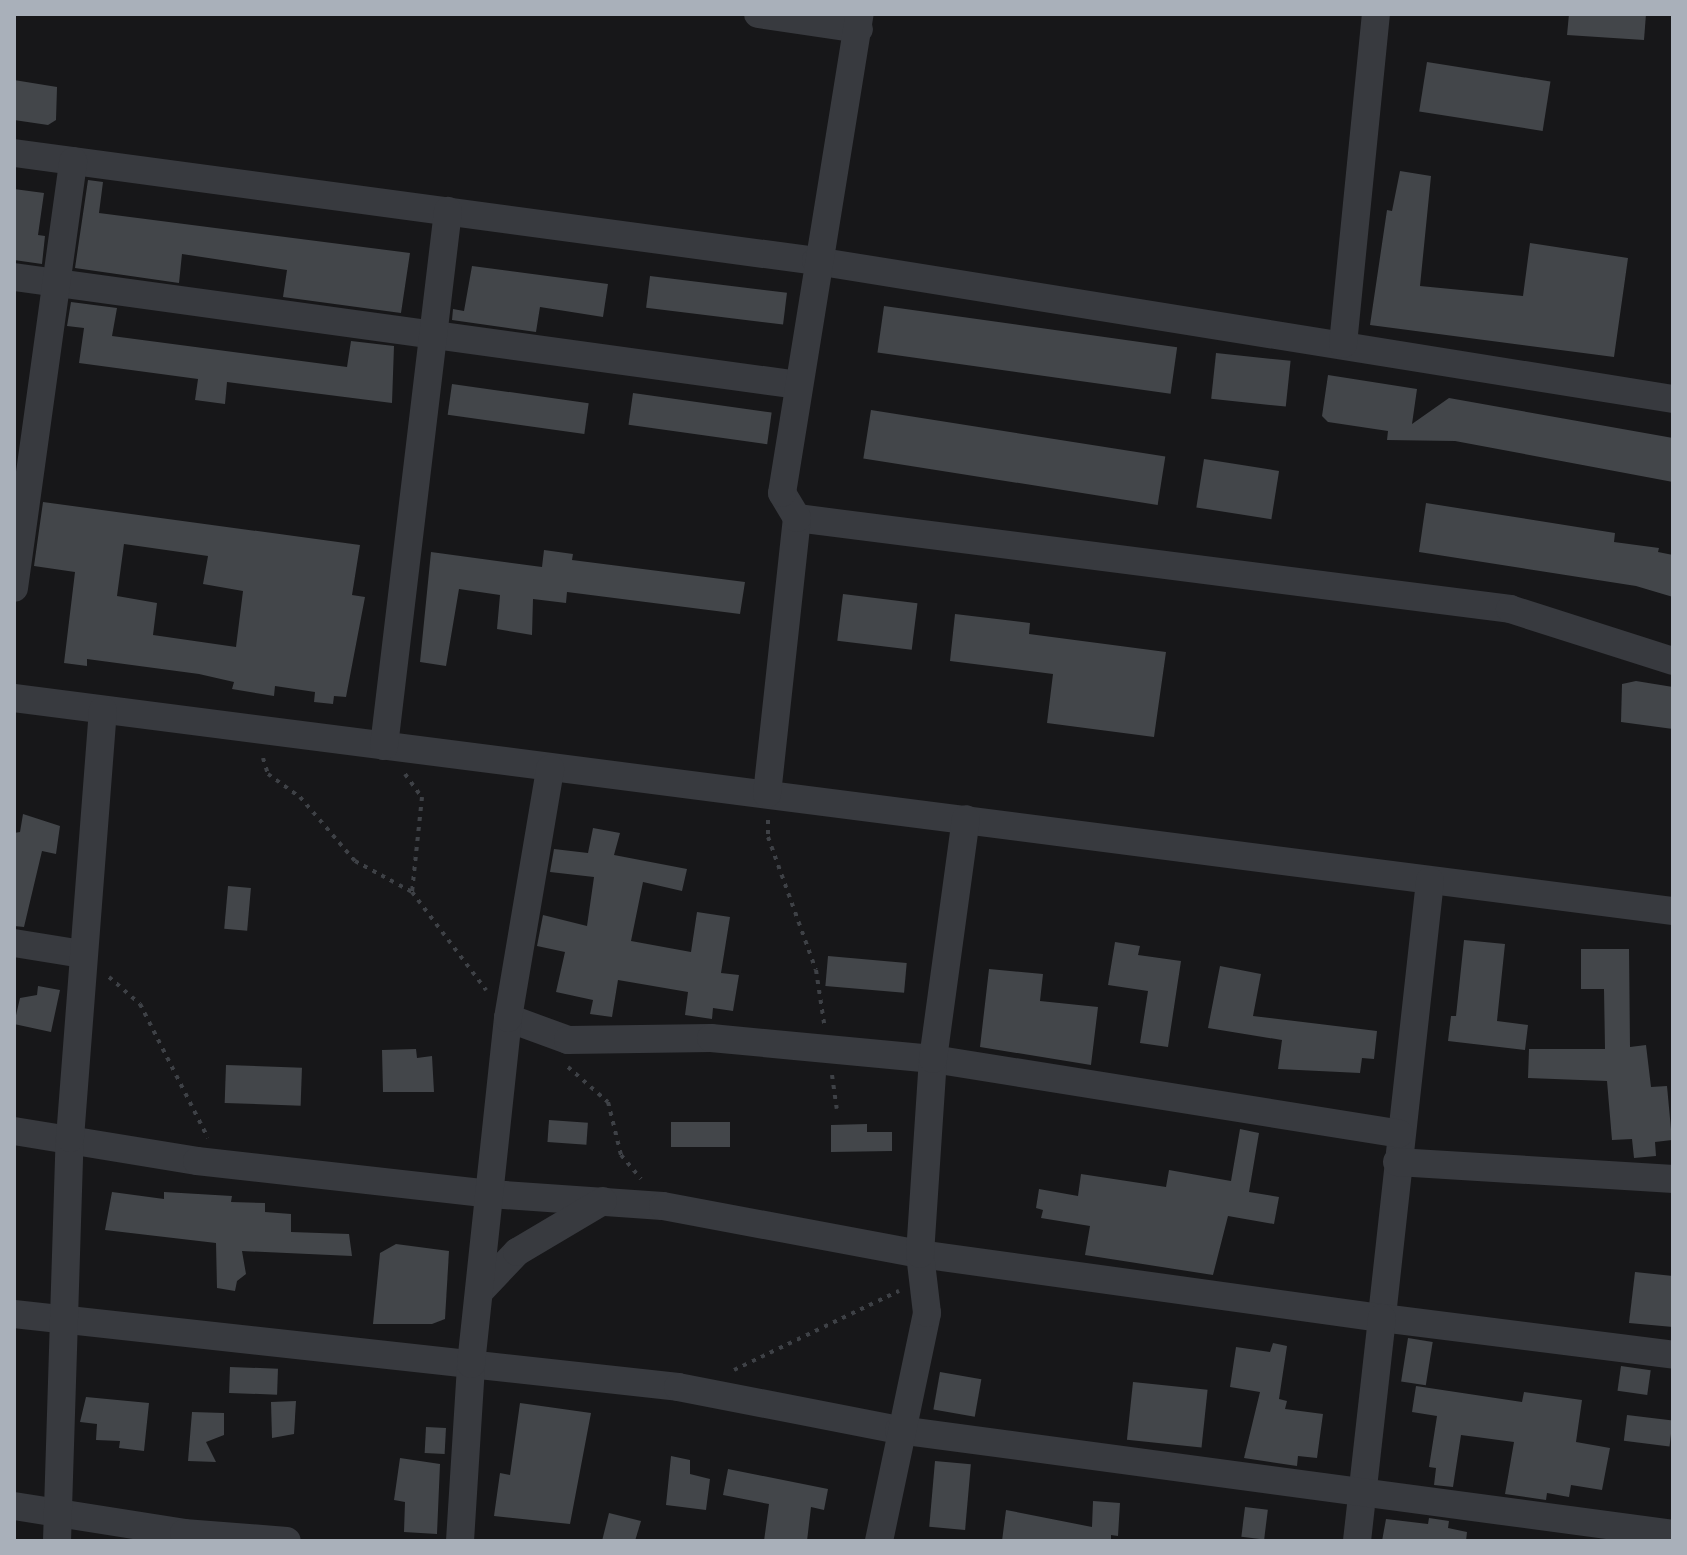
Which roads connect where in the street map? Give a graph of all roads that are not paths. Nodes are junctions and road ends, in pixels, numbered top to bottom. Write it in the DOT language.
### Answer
graph roads {
  1 [pos="758,14"];
  2 [pos="1376,14"];
  3 [pos="860,22"];
  4 [pos="14,153"];
  5 [pos="73,161"];
  6 [pos="448,211"];
  7 [pos="816,261"];
  8 [pos="14,277"];
  9 [pos="57,283"];
  10 [pos="433,335"];
  11 [pos="1343,344"];
  12 [pos="798,385"];
  13 [pos="1673,399"];
  14 [pos="797,518"];
  15 [pos="14,588"];
  16 [pos="1673,661"];
  17 [pos="14,698"];
  18 [pos="103,710"];
  19 [pos="384,746"];
  20 [pos="550,769"];
  21 [pos="767,794"];
  22 [pos="966,819"];
  23 [pos="1430,881"];
  24 [pos="1673,911"];
  25 [pos="14,943"];
  26 [pos="82,954"];
  27 [pos="508,1018"];
  28 [pos="933,1059"];
  29 [pos="14,1131"];
  30 [pos="70,1138"];
  31 [pos="1398,1148"];
  32 [pos="1673,1179"];
  33 [pos="490,1194"];
  34 [pos="603,1201"];
  35 [pos="922,1266"];
  36 [pos="479,1292"];
  37 [pos="14,1314"];
  38 [pos="64,1318"];
  39 [pos="1382,1318"];
  40 [pos="1673,1355"];
  41 [pos="471,1364"];
  42 [pos="899,1430"];
  43 [pos="1363,1494"];
  44 [pos="14,1506"];
  45 [pos="58,1527"];
  46 [pos="1673,1534"];
  47 [pos="287,1541"];
  48 [pos="460,1541"];
  49 [pos="879,1541"];
  50 [pos="1357,1541"];
  1 -- 3 [label="street"];
  2 -- 11 [label="street"];
  3 -- 7 [label="street"];
  4 -- 5 [label="street"];
  5 -- 6 [label="street"];
  5 -- 9 [label="street"];
  6 -- 7 [label="street"];
  6 -- 10 [label="street"];
  7 -- 11 [label="street"];
  7 -- 12 [label="street"];
  8 -- 9 [label="street"];
  9 -- 10 [label="street"];
  9 -- 15 [label="street"];
  10 -- 12 [label="street"];
  10 -- 19 [label="street"];
  11 -- 13 [label="street"];
  12 -- 14 [label="street"];
  14 -- 16 [label="street"];
  14 -- 21 [label="street"];
  17 -- 18 [label="street"];
  18 -- 19 [label="street"];
  18 -- 26 [label="street"];
  19 -- 20 [label="street"];
  20 -- 21 [label="street"];
  20 -- 27 [label="street"];
  21 -- 22 [label="street"];
  22 -- 23 [label="street"];
  22 -- 28 [label="street"];
  23 -- 24 [label="street"];
  23 -- 31 [label="street"];
  25 -- 26 [label="street"];
  26 -- 30 [label="street"];
  27 -- 28 [label="street"];
  27 -- 33 [label="street"];
  28 -- 31 [label="street"];
  28 -- 35 [label="street"];
  29 -- 30 [label="street"];
  30 -- 33 [label="street"];
  30 -- 38 [label="street"];
  31 -- 32 [label="street"];
  31 -- 39 [label="street"];
  33 -- 34 [label="street"];
  33 -- 36 [label="street"];
  34 -- 35 [label="street"];
  34 -- 36 [label="street"];
  35 -- 39 [label="street"];
  35 -- 42 [label="street"];
  36 -- 41 [label="street"];
  37 -- 38 [label="street"];
  38 -- 41 [label="street"];
  38 -- 45 [label="street"];
  39 -- 40 [label="street"];
  39 -- 43 [label="street"];
  41 -- 42 [label="street"];
  41 -- 48 [label="street"];
  42 -- 43 [label="street"];
  42 -- 49 [label="street"];
  43 -- 46 [label="street"];
  43 -- 50 [label="street"];
  44 -- 45 [label="street"];
  45 -- 47 [label="street"];
}
